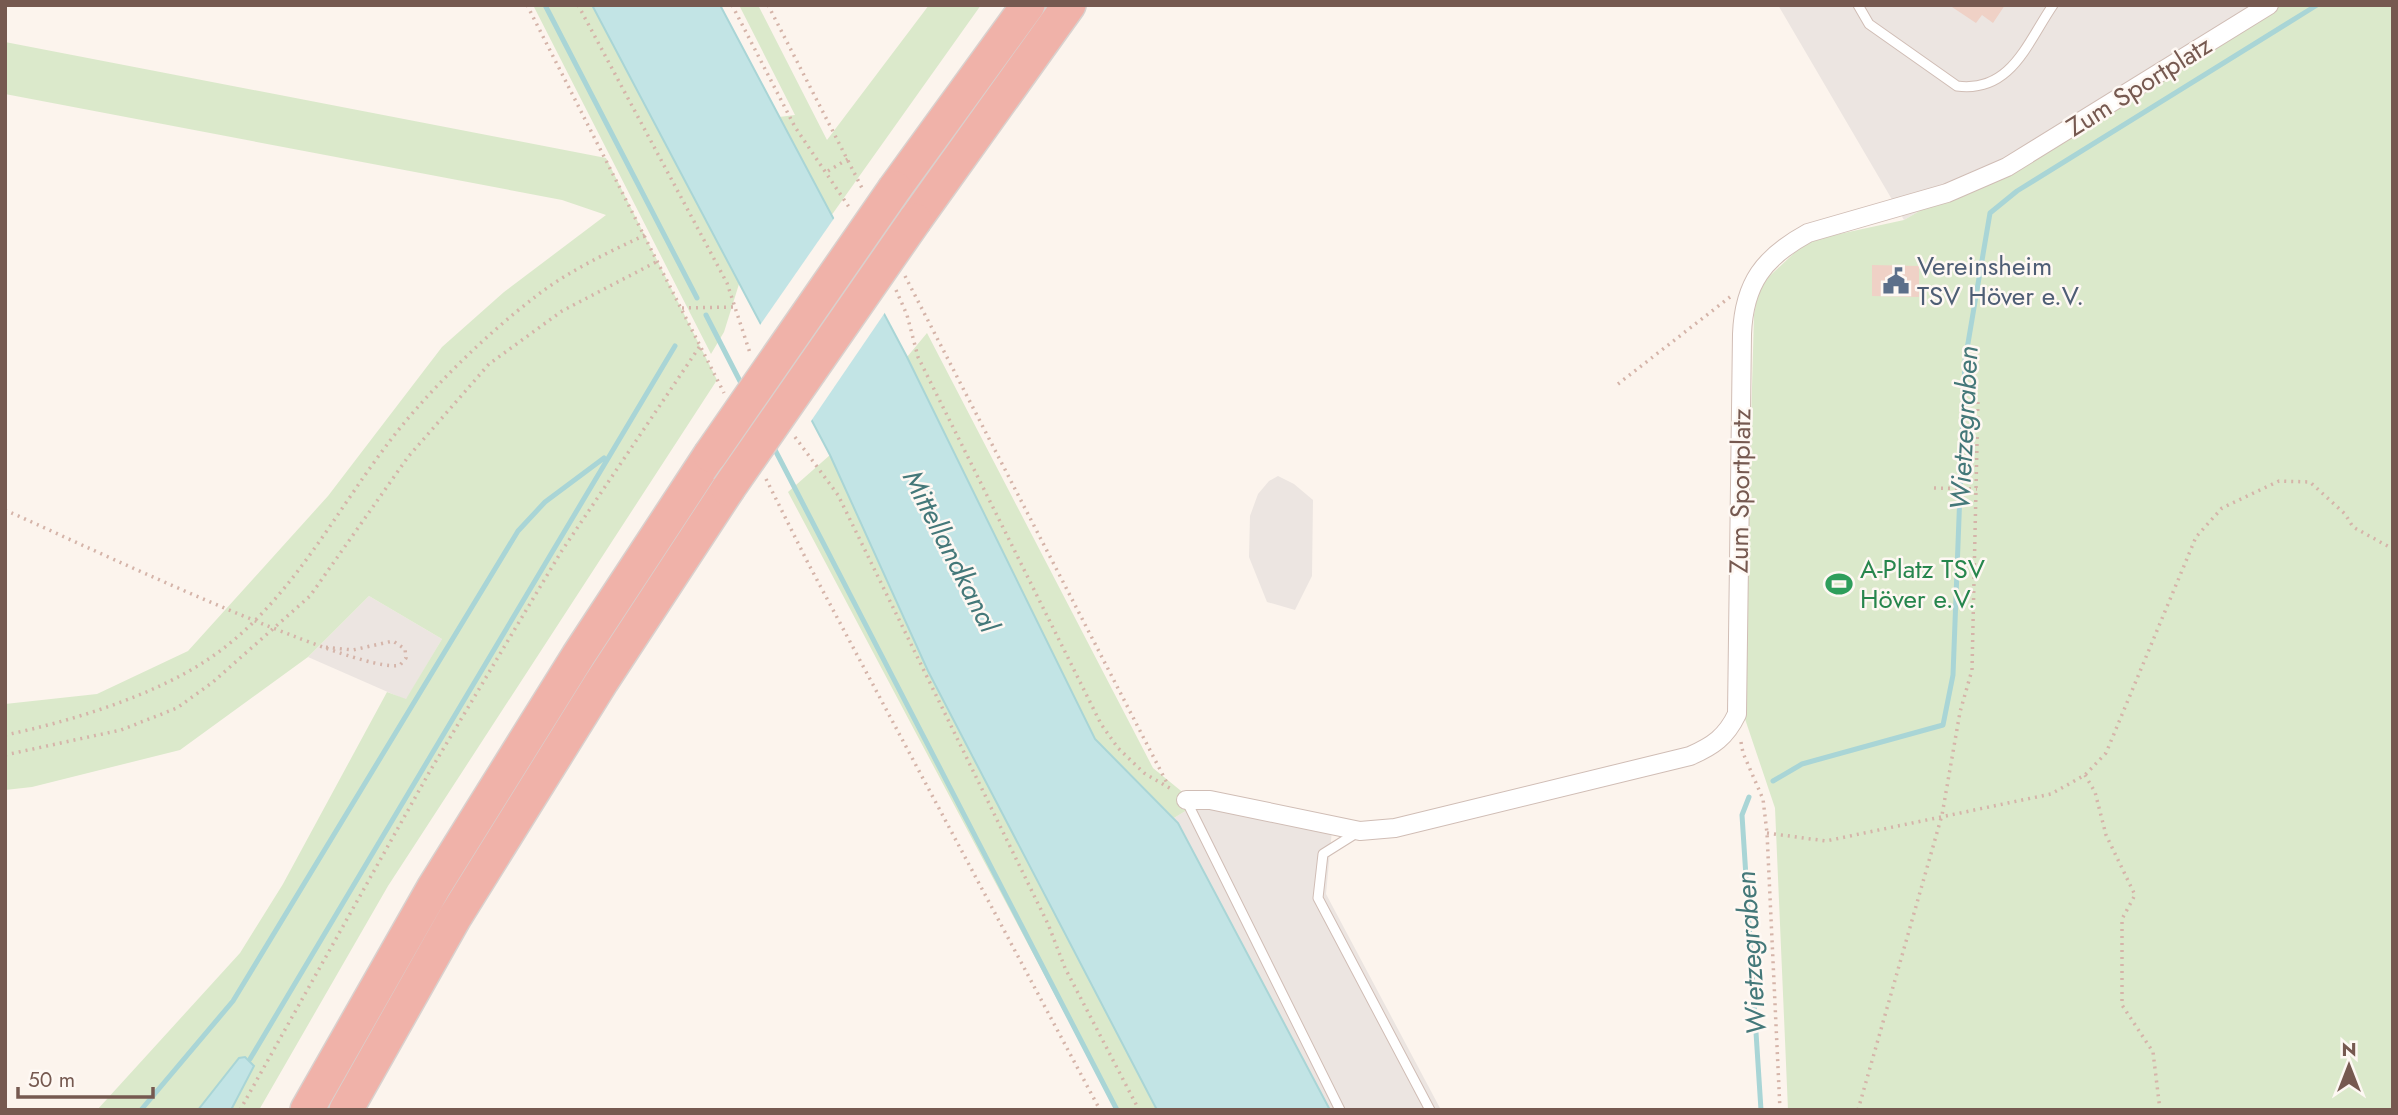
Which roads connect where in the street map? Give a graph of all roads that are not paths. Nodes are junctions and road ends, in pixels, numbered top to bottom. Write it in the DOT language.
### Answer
graph roads {
  1 [pos="1028,5"];
  2 [pos="1069,5"];
  3 [pos="1858,5"];
  4 [pos="2053,5"];
  5 [pos="2269,5"];
  6 [pos="1186,800"];
  7 [pos="1360,831"];
  8 [pos="307,1110"];
  9 [pos="346,1110"];
  10 [pos="1340,1110"];
  11 [pos="1430,1110"];
  1 -- 8 [label="highway, bridge"];
  2 -- 9 [label="highway, bridge"];
  3 -- 4 [label="lane"];
  5 -- 7 [label="street, Zum Sportplatz"];
  6 -- 7 [label="street"];
  6 -- 10 [label="lane"];
  7 -- 11 [label="lane"];
}
